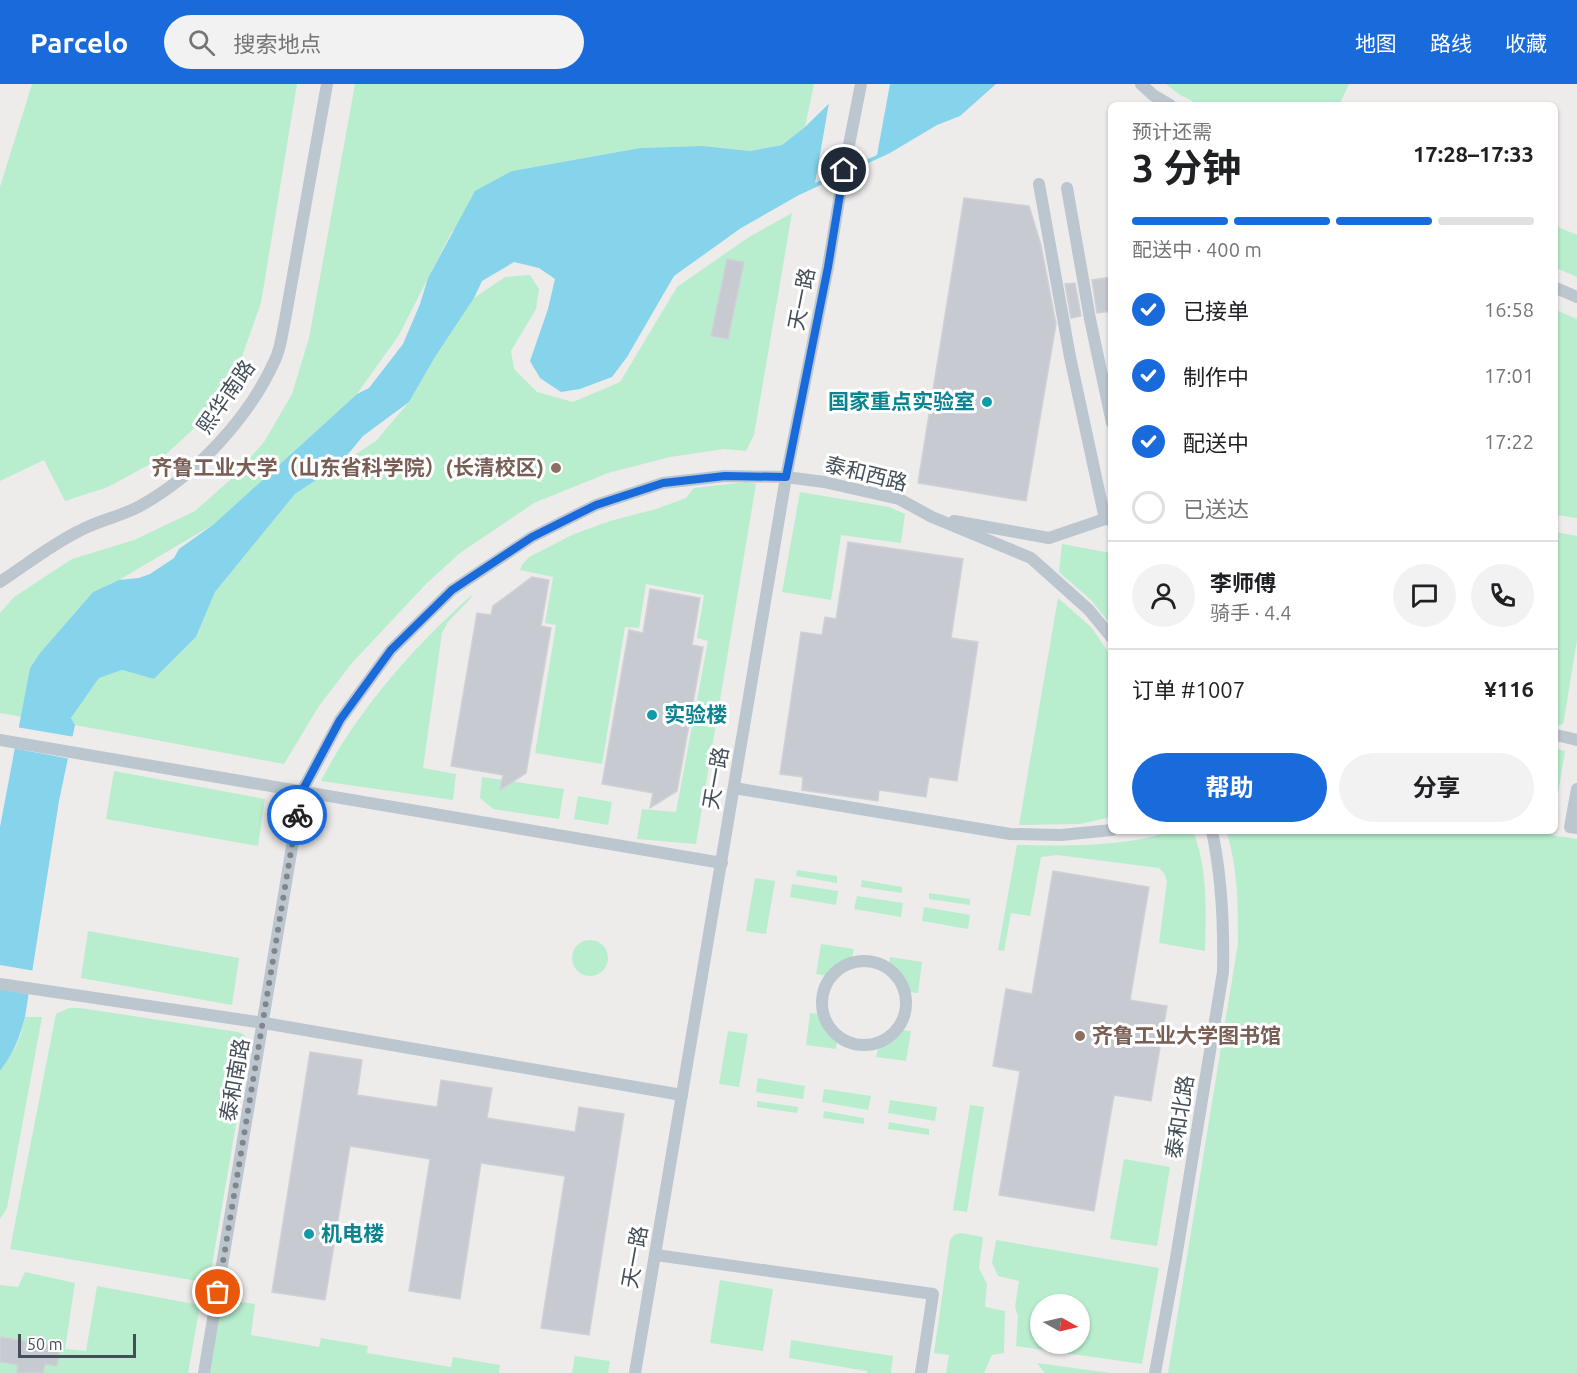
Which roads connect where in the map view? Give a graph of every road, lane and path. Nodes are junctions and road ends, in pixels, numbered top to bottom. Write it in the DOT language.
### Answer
graph roads {
  1 [pos="327,84"];
  2 [pos="861,84"];
  3 [pos="1141,84"];
  4 [pos="1165,102"];
  5 [pos="1039,184"];
  6 [pos="1067,188"];
  7 [pos="1558,289"];
  8 [pos="1577,297"];
  9 [pos="1108,404"];
  10 [pos="786,477"];
  11 [pos="932,517"];
  12 [pos="1108,520"];
  13 [pos="0,582"];
  14 [pos="1108,633"];
  15 [pos="1558,735"];
  16 [pos="0,740"];
  17 [pos="1577,740"];
  18 [pos="734,788"];
  19 [pos="1577,789"];
  20 [pos="301,793"];
  21 [pos="1577,828"];
  22 [pos="1108,830"];
  23 [pos="1213,834"];
  24 [pos="722,863"];
  25 [pos="0,984"];
  26 [pos="905,1011"];
  27 [pos="264,1023"];
  28 [pos="682,1095"];
  29 [pos="656,1255"];
  30 [pos="204,1373"];
  31 [pos="635,1373"];
  32 [pos="921,1373"];
  33 [pos="1155,1373"];
  1 -- 13 [label="street, 熙华南路"];
  2 -- 10 [label="street, 天一路"];
  3 -- 4 [label="street"];
  5 -- 12 [label="street"];
  6 -- 9 [label="street"];
  7 -- 8 [label="street"];
  10 -- 11 [label="street, 泰和西路"];
  10 -- 18 [label="street, 天一路"];
  10 -- 20 [label="street, 泰和西路"];
  11 -- 12 [label="street"];
  11 -- 14 [label="street, 泰和西路"];
  15 -- 17 [label="street"];
  16 -- 20 [label="street"];
  18 -- 22 [label="street"];
  18 -- 24 [label="street, 天一路"];
  19 -- 21 [label="street"];
  20 -- 24 [label="street"];
  20 -- 27 [label="street, 泰和南路"];
  23 -- 33 [label="street, 泰和北路"];
  24 -- 28 [label="street, 天一路"];
  25 -- 27 [label="street"];
  26 -- 26 [label="street"];
  27 -- 28 [label="street"];
  27 -- 30 [label="street, 泰和南路"];
  28 -- 29 [label="street, 天一路"];
  29 -- 31 [label="street, 天一路"];
  29 -- 32 [label="street"];
}
